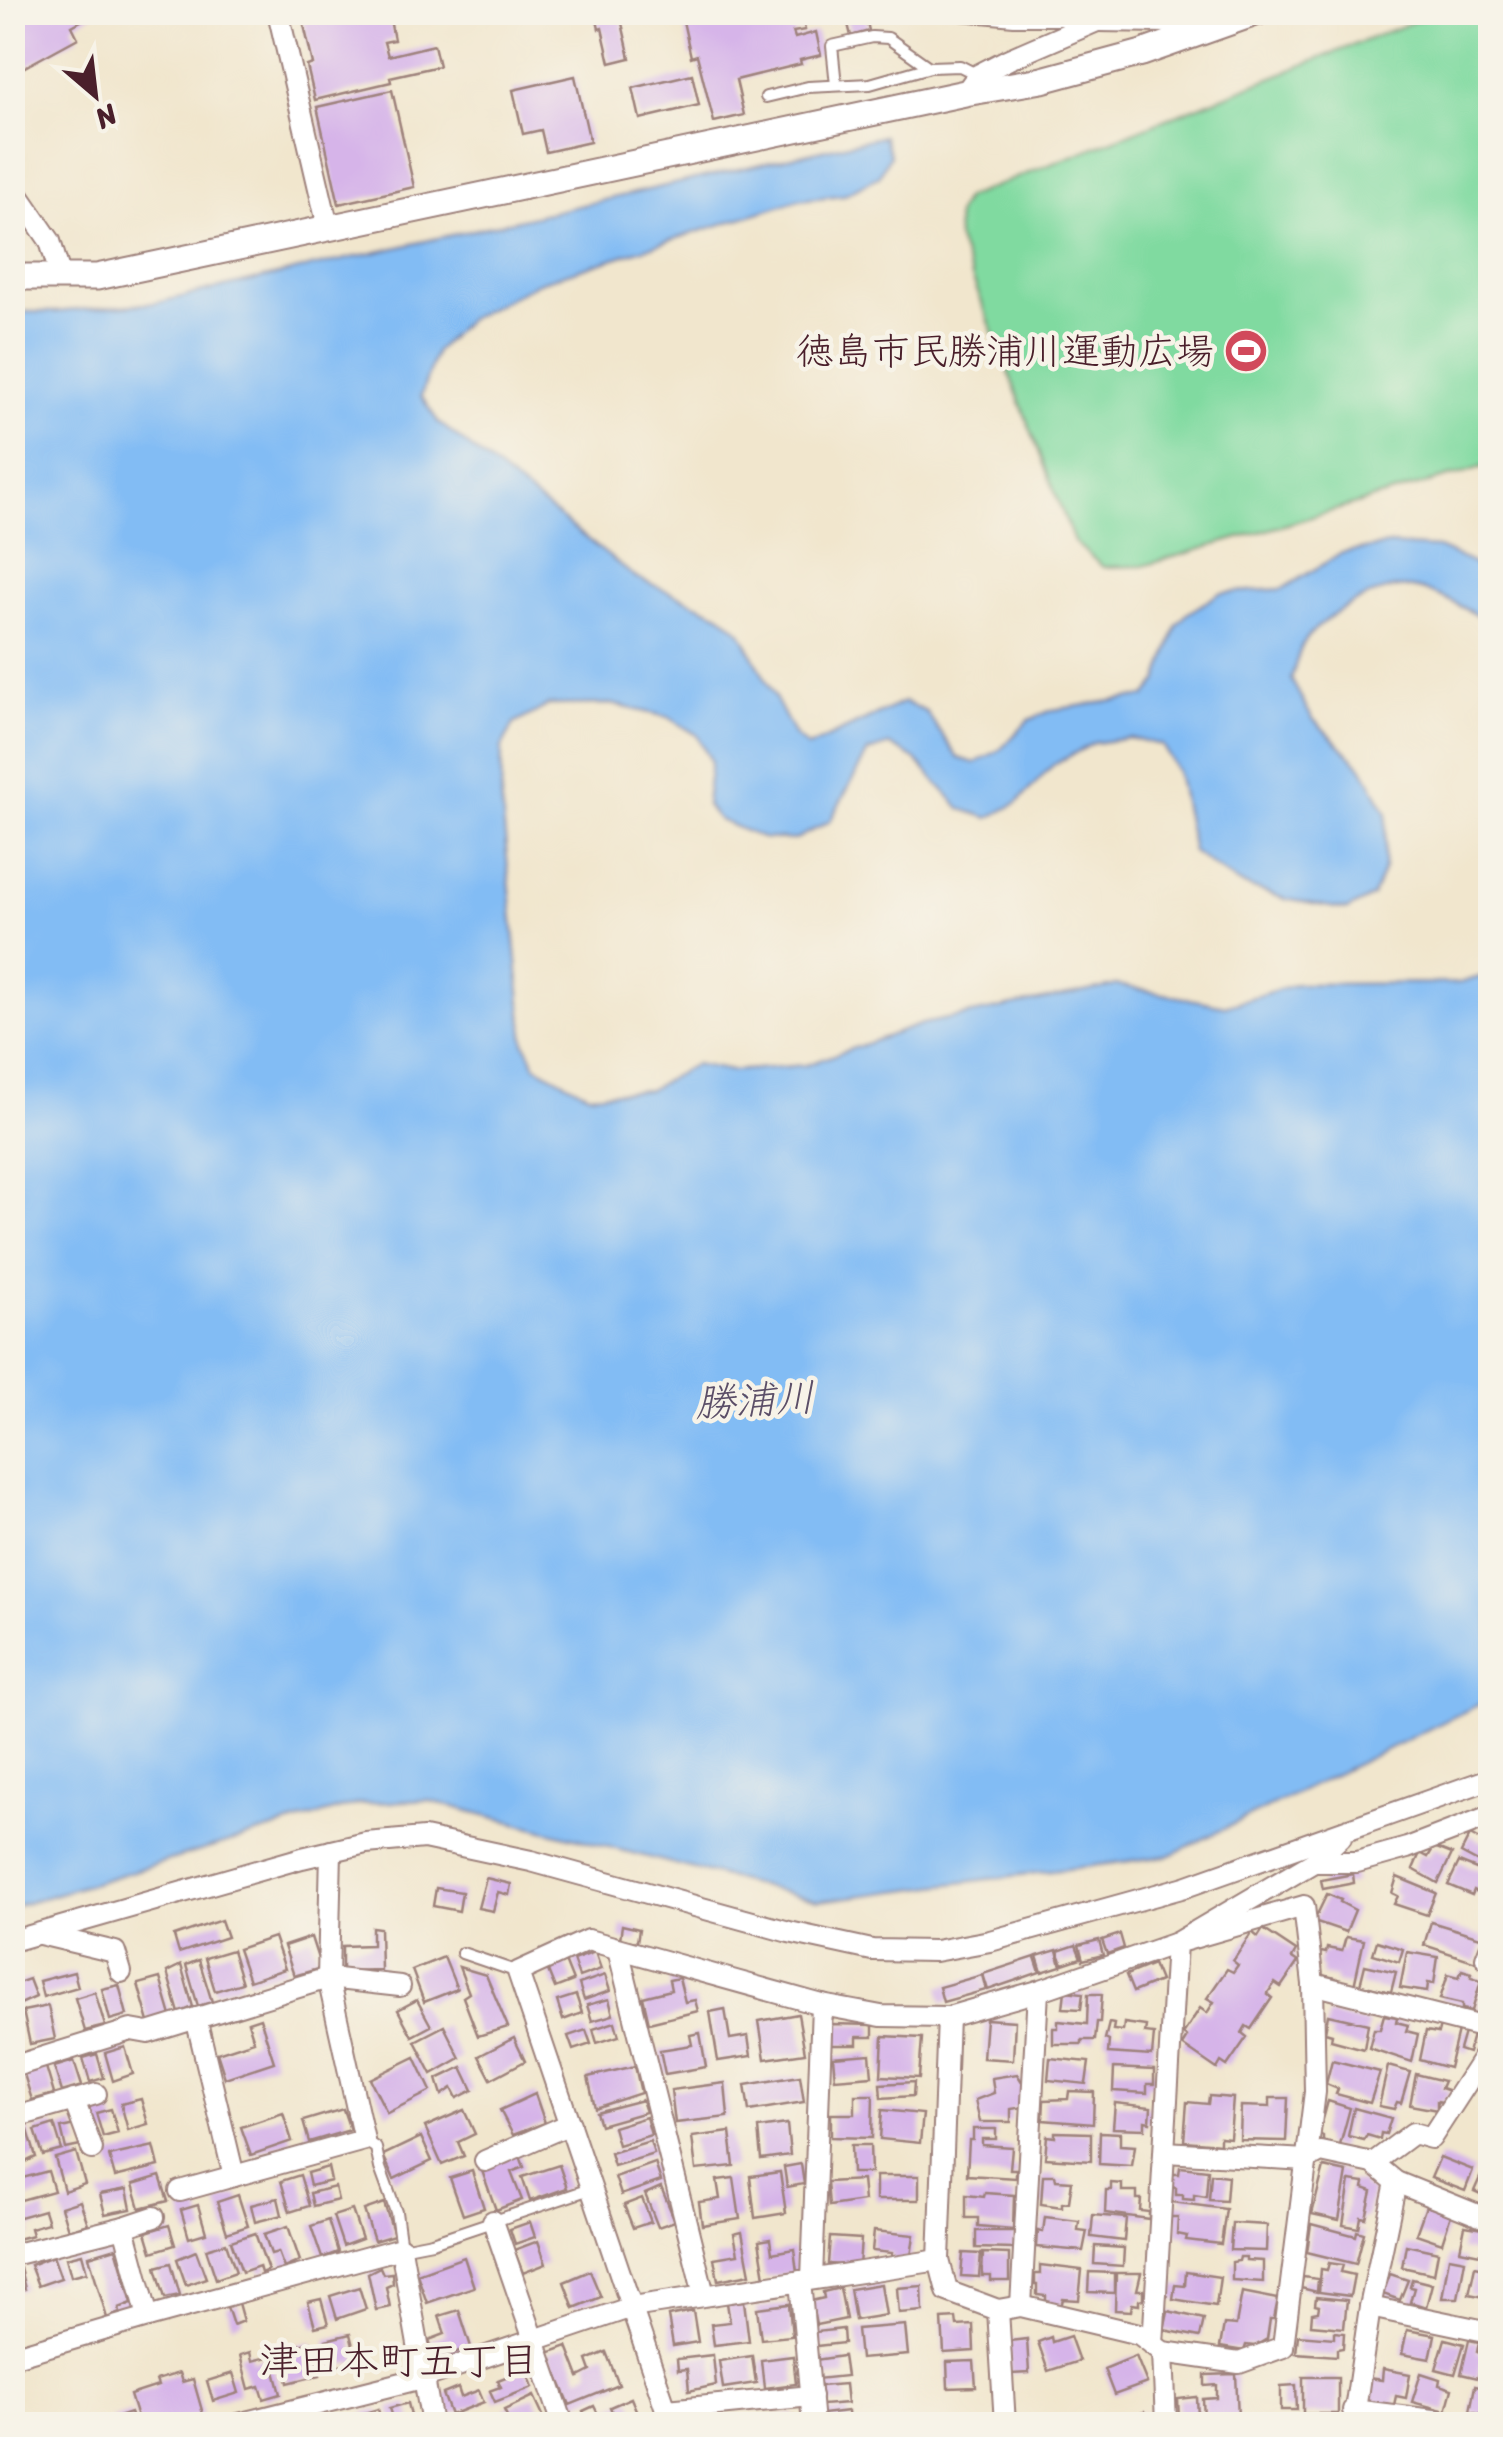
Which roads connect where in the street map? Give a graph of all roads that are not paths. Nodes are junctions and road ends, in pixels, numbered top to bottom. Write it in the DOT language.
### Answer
graph roads {
  1 [pos="278,12"];
  2 [pos="954,12"];
  3 [pos="1249,15"];
  4 [pos="1103,17"];
  5 [pos="930,67"];
  6 [pos="971,84"];
  7 [pos="836,85"];
  8 [pos="766,97"];
  9 [pos="12,186"];
  10 [pos="328,226"];
  11 [pos="12,277"];
  12 [pos="60,278"];
  13 [pos="1490,1779"];
  14 [pos="1490,1816"];
  15 [pos="1350,1829"];
  16 [pos="331,1851"];
  17 [pos="1314,1862"];
  18 [pos="38,1934"];
  19 [pos="12,1941"];
  20 [pos="1176,1943"];
  21 [pos="618,1949"];
  22 [pos="462,1954"];
  23 [pos="121,1972"];
  24 [pos="518,1972"];
  25 [pos="328,1978"];
  26 [pos="1313,1984"];
  27 [pos="400,1986"];
  28 [pos="1038,1991"];
  29 [pos="822,2005"];
  30 [pos="948,2017"];
  31 [pos="196,2018"];
  32 [pos="1490,2029"];
  33 [pos="1490,2046"];
  34 [pos="12,2067"];
  35 [pos="96,2094"];
  36 [pos="74,2100"];
  37 [pos="12,2118"];
  38 [pos="570,2124"];
  39 [pos="364,2140"];
  40 [pos="92,2149"];
  41 [pos="1165,2152"];
  42 [pos="1306,2160"];
  43 [pos="484,2161"];
  44 [pos="1374,2163"];
  45 [pos="234,2176"];
  46 [pos="1396,2182"];
  47 [pos="592,2188"];
  48 [pos="180,2191"];
  49 [pos="154,2217"];
  50 [pos="1490,2220"];
  51 [pos="493,2221"];
  52 [pos="124,2227"];
  53 [pos="401,2248"];
  54 [pos="12,2255"];
  55 [pos="940,2260"];
  56 [pos="806,2280"];
  57 [pos="704,2295"];
  58 [pos="1021,2306"];
  59 [pos="632,2307"];
  60 [pos="1370,2307"];
  61 [pos="998,2310"];
  62 [pos="148,2316"];
  63 [pos="1490,2332"];
  64 [pos="535,2339"];
  65 [pos="1158,2348"];
  66 [pos="12,2350"];
  67 [pos="422,2378"];
  68 [pos="811,2396"];
  69 [pos="306,2416"];
  70 [pos="1353,2417"];
  71 [pos="669,2418"];
  72 [pos="239,2424"];
  73 [pos="432,2424"];
  74 [pos="563,2424"];
  75 [pos="814,2424"];
  76 [pos="1005,2424"];
  77 [pos="1166,2424"];
  78 [pos="1465,2424"];
  1 -- 10 [label="street"];
  2 -- 4 [label="lane"];
  3 -- 4 [label="street"];
  3 -- 6 [label="street"];
  4 -- 6 [label="street"];
  5 -- 6 [label="lane"];
  5 -- 7 [label="lane"];
  5 -- 7 [label="lane"];
  6 -- 10 [label="street"];
  7 -- 8 [label="lane"];
  9 -- 12 [label="street"];
  10 -- 12 [label="street"];
  11 -- 12 [label="street"];
  13 -- 15 [label="street"];
  14 -- 17 [label="street"];
  15 -- 16 [label="street"];
  15 -- 17 [label="street"];
  16 -- 18 [label="street"];
  16 -- 25 [label="street"];
  17 -- 20 [label="street"];
  18 -- 19 [label="street"];
  18 -- 23 [label="street"];
  20 -- 26 [label="street"];
  20 -- 28 [label="street"];
  20 -- 41 [label="street"];
  21 -- 24 [label="street"];
  21 -- 29 [label="street"];
  21 -- 57 [label="street"];
  22 -- 24 [label="lane"];
  24 -- 38 [label="street"];
  25 -- 27 [label="street"];
  25 -- 31 [label="street"];
  25 -- 39 [label="street"];
  26 -- 32 [label="street"];
  26 -- 42 [label="street"];
  28 -- 30 [label="street"];
  28 -- 58 [label="street"];
  29 -- 30 [label="street"];
  29 -- 56 [label="street"];
  30 -- 55 [label="street"];
  31 -- 34 [label="street"];
  31 -- 45 [label="street"];
  33 -- 44 [label="street"];
  35 -- 36 [label="street"];
  36 -- 37 [label="street"];
  36 -- 40 [label="street"];
  38 -- 43 [label="street"];
  38 -- 47 [label="street"];
  39 -- 45 [label="street"];
  39 -- 53 [label="lane"];
  41 -- 42 [label="street"];
  41 -- 65 [label="street"];
  42 -- 44 [label="street"];
  42 -- 65 [label="street"];
  44 -- 46 [label="street"];
  45 -- 48 [label="street"];
  46 -- 50 [label="street"];
  46 -- 60 [label="street"];
  47 -- 51 [label="lane"];
  47 -- 59 [label="street"];
  49 -- 52 [label="street"];
  51 -- 53 [label="lane"];
  51 -- 64 [label="street"];
  52 -- 54 [label="street"];
  52 -- 62 [label="street"];
  53 -- 62 [label="street"];
  53 -- 67 [label="street"];
  55 -- 56 [label="street"];
  55 -- 61 [label="street"];
  56 -- 57 [label="street"];
  56 -- 68 [label="street"];
  57 -- 59 [label="street"];
  58 -- 61 [label="street"];
  58 -- 65 [label="street"];
  59 -- 64 [label="street"];
  59 -- 71 [label="street"];
  60 -- 63 [label="street"];
  60 -- 70 [label="street"];
  61 -- 76 [label="street"];
  62 -- 66 [label="street"];
  64 -- 67 [label="street"];
  64 -- 74 [label="street"];
  65 -- 77 [label="street"];
  67 -- 69 [label="street"];
  67 -- 73 [label="street"];
  68 -- 71 [label="street"];
  68 -- 75 [label="street"];
  69 -- 72 [label="street"];
  70 -- 78 [label="street"];
}
